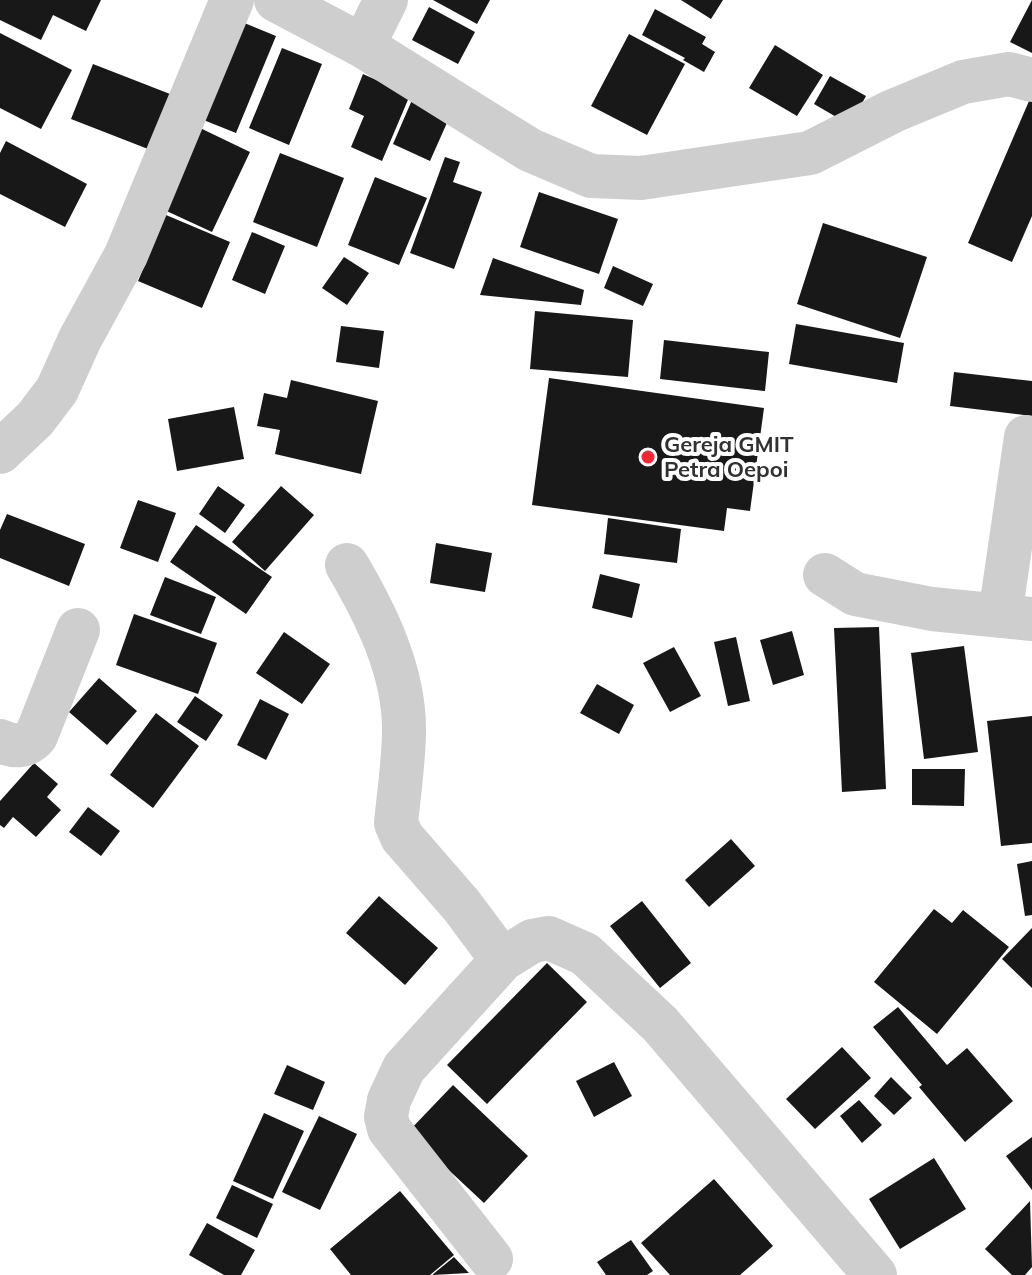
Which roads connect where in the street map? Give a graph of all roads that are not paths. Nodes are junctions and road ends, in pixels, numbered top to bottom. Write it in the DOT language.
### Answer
graph roads {
  1 [pos="232,0"];
  2 [pos="276,0"];
  3 [pos="386,0"];
  4 [pos="363,46"];
  5 [pos="1032,80"];
  6 [pos="1026,437"];
  7 [pos="0,452"];
  8 [pos="347,565"];
  9 [pos="825,575"];
  10 [pos="1016,617"];
  11 [pos="78,630"];
  12 [pos="0,741"];
  13 [pos="502,960"];
  14 [pos="491,1259"];
  15 [pos="875,1275"];
  1 -- 7 [label="street"];
  2 -- 4 [label="street"];
  3 -- 4 [label="street"];
  4 -- 5 [label="street"];
  6 -- 10 [label="street"];
  8 -- 13 [label="street"];
  9 -- 10 [label="street"];
  11 -- 12 [label="street"];
  13 -- 14 [label="street"];
  13 -- 15 [label="street"];
}
